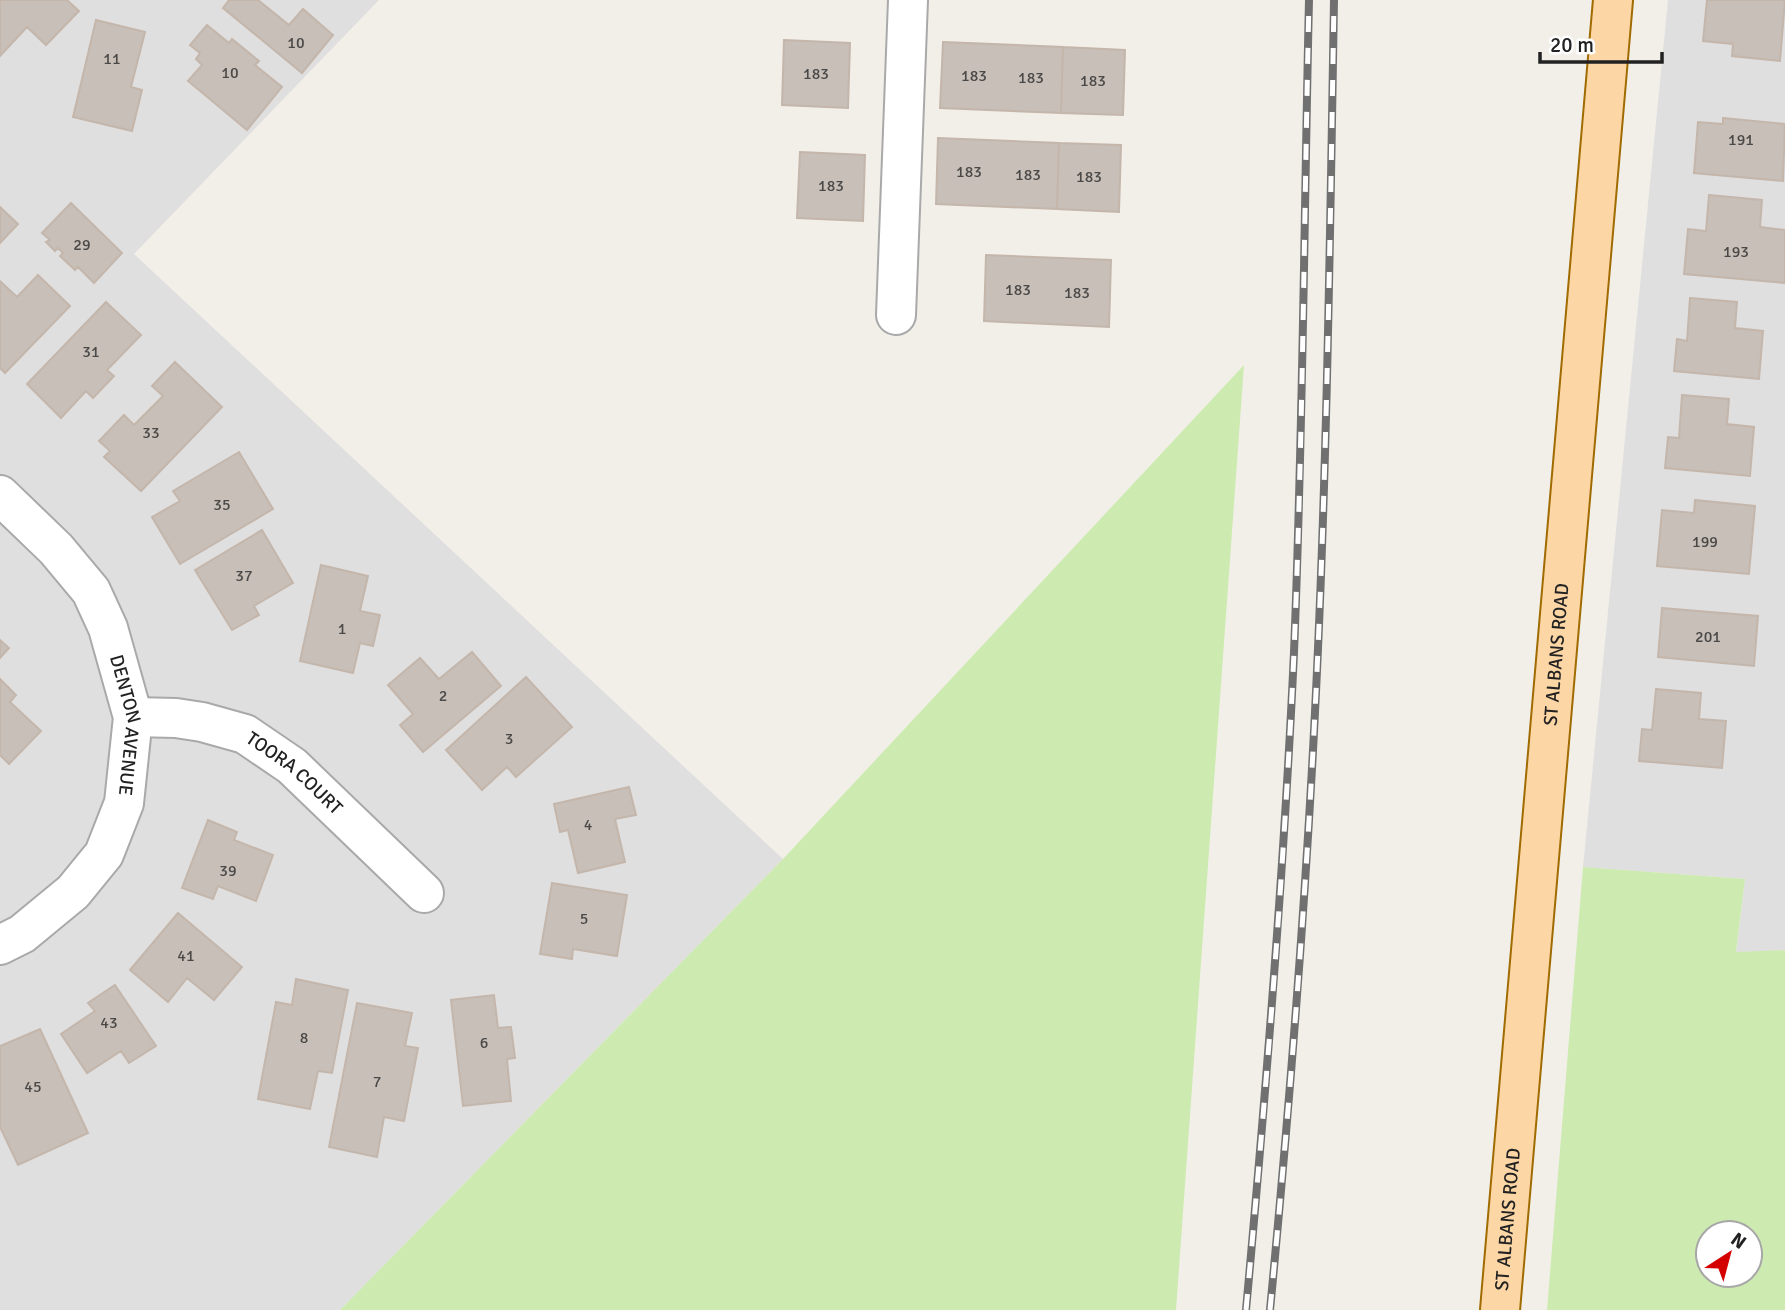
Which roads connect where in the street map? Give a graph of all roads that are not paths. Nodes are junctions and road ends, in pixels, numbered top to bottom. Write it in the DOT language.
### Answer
graph roads {
  1 [pos="908,0"];
  2 [pos="1613,0"];
  3 [pos="896,315"];
  4 [pos="0,495"];
  5 [pos="133,717"];
  6 [pos="424,894"];
  7 [pos="0,945"];
  8 [pos="1500,1310"];
  1 -- 3 [label="street"];
  2 -- 8 [label="main road, ST ALBANS ROAD"];
  4 -- 5 [label="street, DENTON AVENUE"];
  5 -- 6 [label="street, TOORA COURT"];
  5 -- 7 [label="street, DENTON AVENUE"];
}
